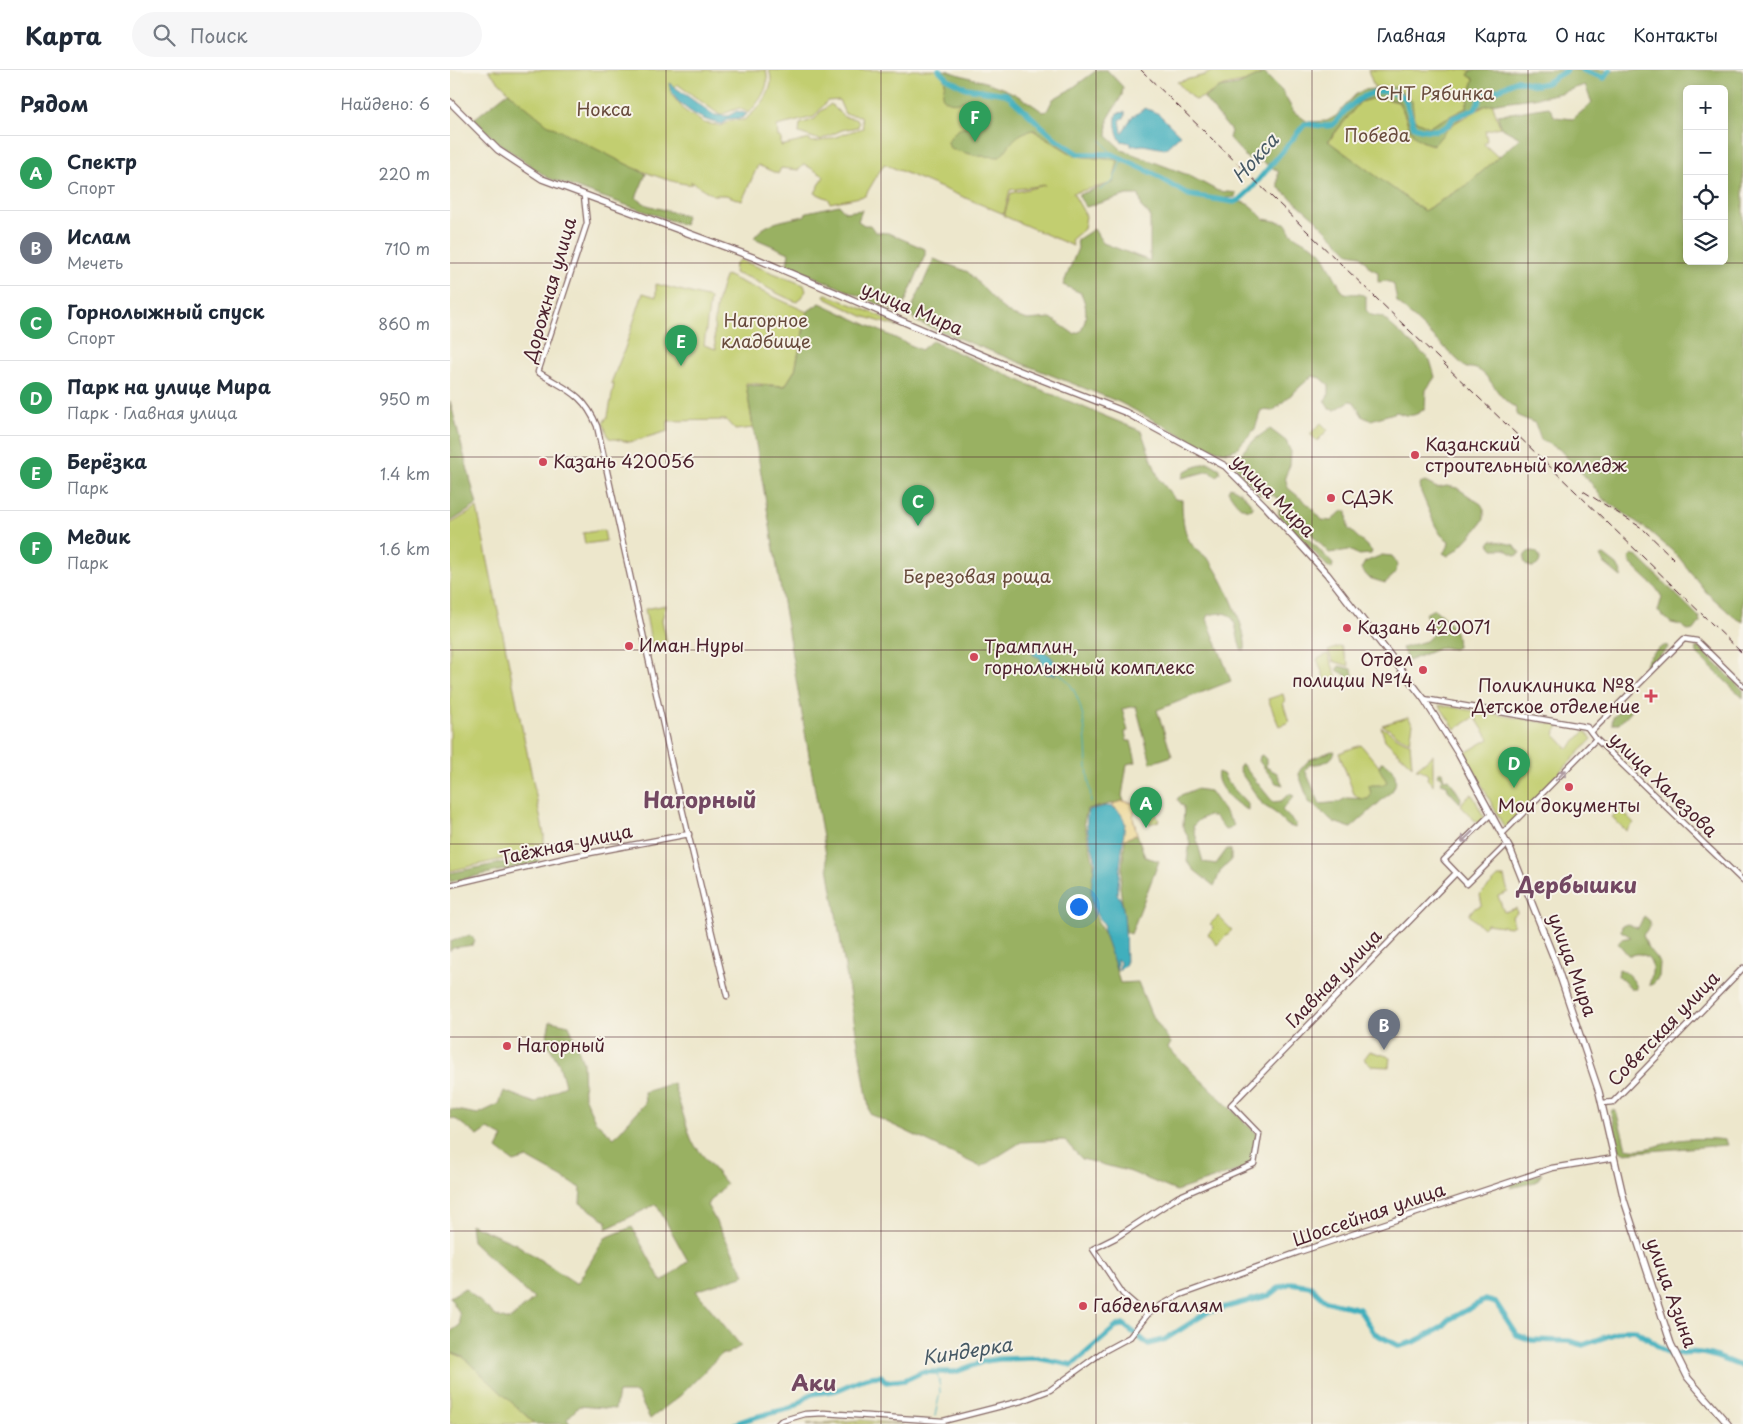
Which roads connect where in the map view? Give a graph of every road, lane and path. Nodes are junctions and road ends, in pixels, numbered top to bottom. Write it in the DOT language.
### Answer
graph roads {
  1 [pos="450,102"];
  2 [pos="584,196"];
  3 [pos="1743,686"];
  4 [pos="1424,699"];
  5 [pos="1591,732"];
  6 [pos="1596,739"];
  7 [pos="1491,814"];
  8 [pos="688,834"];
  9 [pos="1502,834"];
  10 [pos="1507,844"];
  11 [pos="1456,873"];
  12 [pos="1743,881"];
  13 [pos="450,885"];
  14 [pos="1743,968"];
  15 [pos="727,996"];
  16 [pos="1603,1103"];
  17 [pos="1614,1158"];
  18 [pos="1147,1316"];
  19 [pos="778,1424"];
  20 [pos="1728,1424"];
  1 -- 2 [label="main road, улица Мира"];
  2 -- 4 [label="main road, улица Мира"];
  2 -- 8 [label="street, Дорожная улица"];
  3 -- 5 [label="street"];
  4 -- 5 [label="street, улица Халезова"];
  4 -- 7 [label="main road, улица Мира"];
  5 -- 6 [label="street, улица Халезова"];
  9 -- 6 [label="street, one-way"];
  6 -- 12 [label="street, улица Халезова"];
  7 -- 9 [label="main road, улица Мира"];
  7 -- 11 [label="street, one-way"];
  8 -- 13 [label="street, Таёжная улица"];
  8 -- 15 [label="street"];
  9 -- 10 [label="main road, улица Мира"];
  10 -- 11 [label="street"];
  10 -- 16 [label="main road, улица Мира"];
  11 -- 18 [label="street, Главная улица"];
  14 -- 16 [label="street, Советская улица"];
  16 -- 17 [label="main road, улица Мира"];
  17 -- 18 [label="street, Шоссейная улица"];
  17 -- 20 [label="main road, улица Азина"];
  18 -- 19 [label="street, Шоссейная улица"];
}
